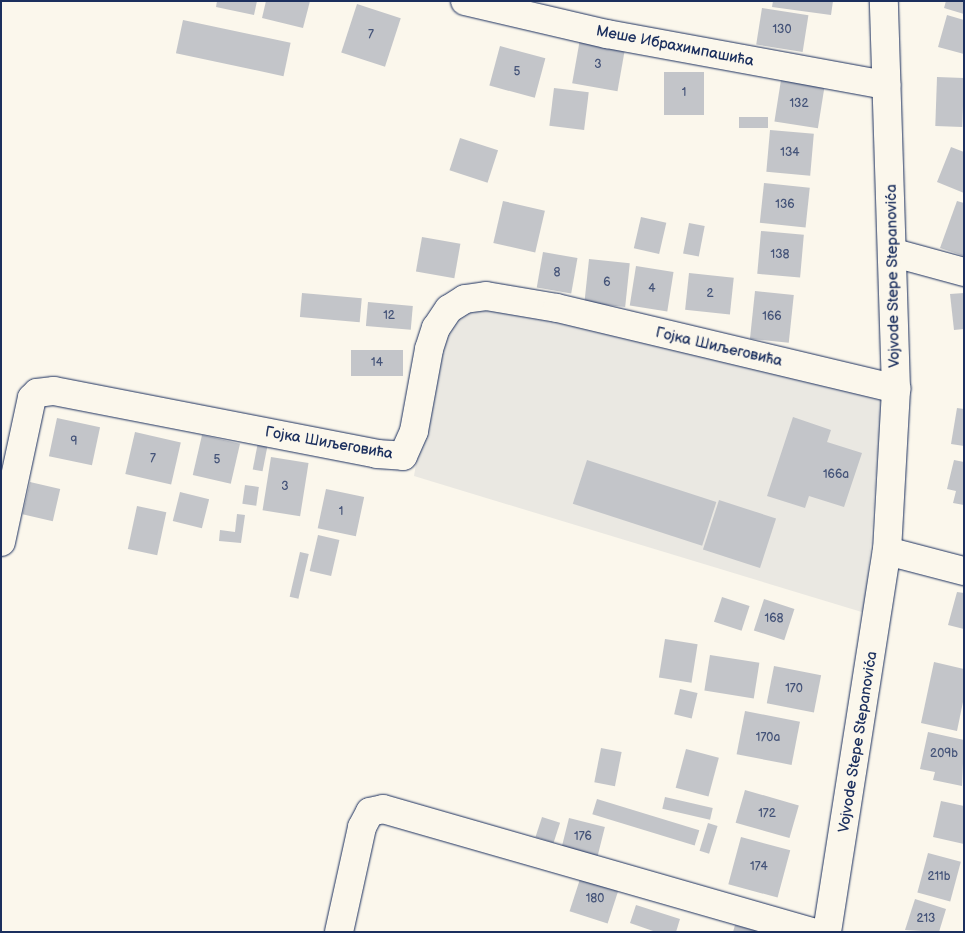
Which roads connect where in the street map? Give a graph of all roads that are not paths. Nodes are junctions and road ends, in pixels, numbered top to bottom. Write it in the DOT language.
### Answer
graph roads {
  1 [pos="465,1"];
  2 [pos="884,1"];
  3 [pos="886,85"];
  4 [pos="894,253"];
  5 [pos="964,272"];
  6 [pos="896,389"];
  7 [pos="1,542"];
  8 [pos="887,551"];
  9 [pos="964,571"];
  10 [pos="338,932"];
  11 [pos="811,932"];
  12 [pos="827,932"];
  1 -- 3 [label="street, Меше Ибрахимпашића"];
  2 -- 3 [label="street, Vojvode Stepe Stepanovića"];
  3 -- 4 [label="street, Vojvode Stepe Stepanovića"];
  4 -- 5 [label="street"];
  4 -- 6 [label="street, Vojvode Stepe Stepanovića"];
  6 -- 7 [label="street, Гојка Шиљеговића"];
  6 -- 8 [label="street, Vojvode Stepe Stepanovića"];
  8 -- 9 [label="street"];
  8 -- 12 [label="street, Vojvode Stepe Stepanovića"];
  10 -- 11 [label="street"];
}
